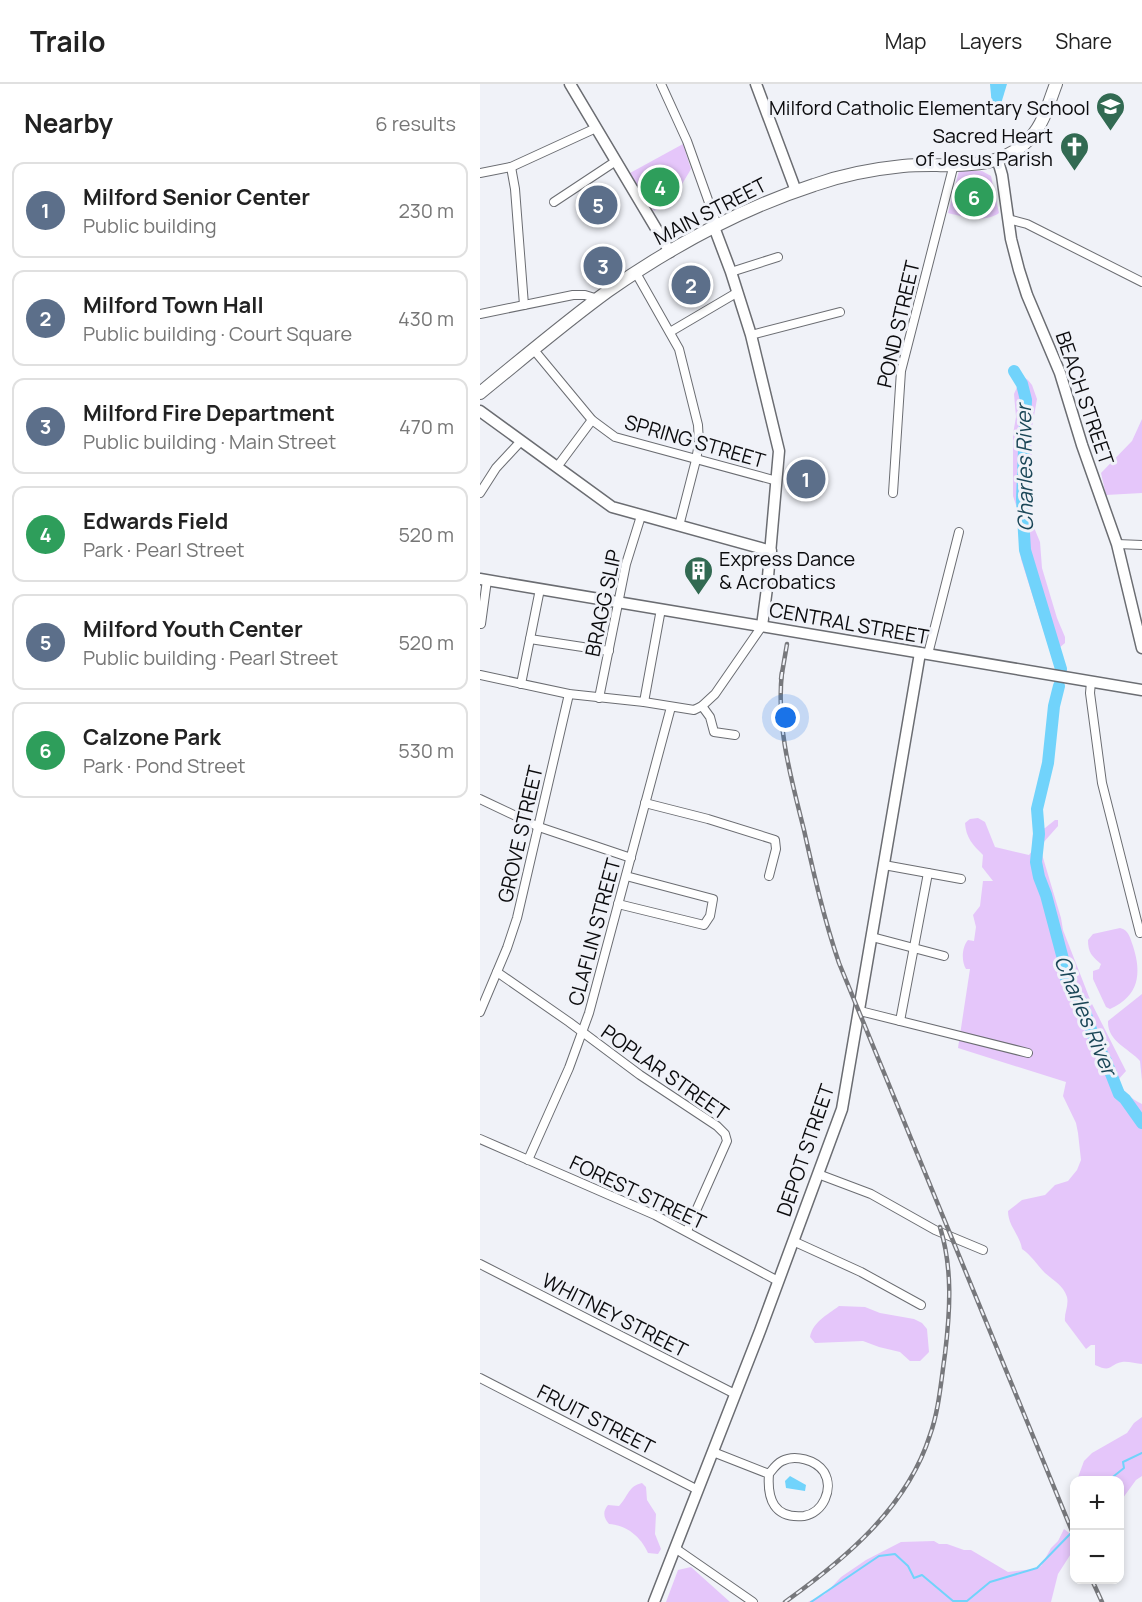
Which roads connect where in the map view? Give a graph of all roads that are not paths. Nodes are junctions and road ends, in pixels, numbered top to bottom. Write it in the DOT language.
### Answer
graph roads {
  1 [pos="570,84"];
  2 [pos="661,84"];
  3 [pos="756,84"];
  4 [pos="1056,84"];
  5 [pos="597,128"];
  6 [pos="616,161"];
  7 [pos="998,161"];
  8 [pos="954,164"];
  9 [pos="511,167"];
  10 [pos="480,173"];
  11 [pos="795,191"];
  12 [pos="554,202"];
  13 [pos="1008,219"];
  14 [pos="715,226"];
  15 [pos="670,252"];
  16 [pos="778,257"];
  17 [pos="731,272"];
  18 [pos="636,273"];
  19 [pos="1142,282"];
  20 [pos="738,292"];
  21 [pos="563,297"];
  22 [pos="598,299"];
  23 [pos="524,305"];
  24 [pos="582,312"];
  25 [pos="840,312"];
  26 [pos="480,314"];
  27 [pos="670,332"];
  28 [pos="751,335"];
  29 [pos="534,350"];
  30 [pos="480,393"];
  31 [pos="480,411"];
  32 [pos="592,420"];
  33 [pos="521,441"];
  34 [pos="696,460"];
  35 [pos="557,467"];
  36 [pos="777,481"];
  37 [pos="480,493"];
  38 [pos="893,493"];
  39 [pos="641,516"];
  40 [pos="679,526"];
  41 [pos="959,532"];
  42 [pos="1117,544"];
  43 [pos="1142,545"];
  44 [pos="771,551"];
  45 [pos="484,579"];
  46 [pos="540,589"];
  47 [pos="619,602"];
  48 [pos="661,609"];
  49 [pos="481,624"];
  50 [pos="762,626"];
  51 [pos="530,639"];
  52 [pos="1142,648"];
  53 [pos="609,651"];
  54 [pos="924,653"];
  55 [pos="480,675"];
  56 [pos="1090,682"];
  57 [pos="522,684"];
  58 [pos="1142,690"];
  59 [pos="569,694"];
  60 [pos="599,698"];
  61 [pos="644,702"];
  62 [pos="671,706"];
  63 [pos="702,706"];
  64 [pos="735,735"];
  65 [pos="480,799"];
  66 [pos="645,803"];
  67 [pos="539,827"];
  68 [pos="631,858"];
  69 [pos="884,865"];
  70 [pos="928,873"];
  71 [pos="626,876"];
  72 [pos="769,876"];
  73 [pos="961,879"];
  74 [pos="618,904"];
  75 [pos="1140,933"];
  76 [pos="872,937"];
  77 [pos="913,948"];
  78 [pos="944,957"];
  79 [pos="497,972"];
  80 [pos="860,1011"];
  81 [pos="480,1012"];
  82 [pos="900,1021"];
  83 [pos="582,1033"];
  84 [pos="1028,1053"];
  85 [pos="480,1139"];
  86 [pos="528,1160"];
  87 [pos="818,1174"];
  88 [pos="687,1231"];
  89 [pos="793,1241"];
  90 [pos="982,1251"];
  91 [pos="480,1264"];
  92 [pos="778,1281"];
  93 [pos="921,1305"];
  94 [pos="480,1378"];
  95 [pos="735,1394"];
  96 [pos="713,1452"];
  97 [pos="769,1474"];
  98 [pos="698,1490"];
  99 [pos="675,1548"];
  100 [pos="654,1602"];
  101 [pos="753,1602"];
  1 -- 5 [label="main road"];
  2 -- 14 [label="street"];
  3 -- 11 [label="main road"];
  4 -- 7 [label="main road"];
  5 -- 6 [label="main road"];
  5 -- 9 [label="street"];
  6 -- 12 [label="street"];
  6 -- 15 [label="main road"];
  7 -- 8 [label="main road, MAIN STREET"];
  7 -- 13 [label="main road, BEACH STREET"];
  8 -- 11 [label="main road, MAIN STREET"];
  8 -- 38 [label="street, POND STREET"];
  9 -- 10 [label="street"];
  9 -- 23 [label="street"];
  11 -- 14 [label="main road, MAIN STREET"];
  13 -- 19 [label="street"];
  13 -- 42 [label="main road, BEACH STREET"];
  14 -- 15 [label="main road, MAIN STREET"];
  14 -- 17 [label="main road"];
  15 -- 18 [label="main road, MAIN STREET"];
  16 -- 17 [label="street"];
  17 -- 20 [label="main road"];
  18 -- 22 [label="main road, MAIN STREET"];
  18 -- 27 [label="street"];
  20 -- 27 [label="street"];
  20 -- 28 [label="main road"];
  21 -- 22 [label="street"];
  21 -- 23 [label="street"];
  21 -- 24 [label="street"];
  22 -- 24 [label="main road, MAIN STREET"];
  23 -- 26 [label="street"];
  24 -- 29 [label="main road, MAIN STREET"];
  25 -- 28 [label="street"];
  27 -- 34 [label="street"];
  28 -- 36 [label="main road"];
  29 -- 30 [label="main road, MAIN STREET"];
  29 -- 32 [label="street, SPRING STREET"];
  31 -- 33 [label="main road"];
  32 -- 34 [label="street, SPRING STREET"];
  32 -- 35 [label="street"];
  33 -- 35 [label="main road"];
  33 -- 37 [label="street"];
  34 -- 36 [label="street, SPRING STREET"];
  34 -- 40 [label="street"];
  35 -- 39 [label="main road"];
  36 -- 44 [label="main road"];
  39 -- 40 [label="main road"];
  39 -- 47 [label="street, BRAGG SLIP"];
  40 -- 44 [label="main road"];
  41 -- 54 [label="street"];
  42 -- 43 [label="street"];
  42 -- 52 [label="main road, BEACH STREET"];
  44 -- 50 [label="main road"];
  45 -- 46 [label="main road, CENTRAL STREET"];
  45 -- 49 [label="street"];
  46 -- 47 [label="main road, CENTRAL STREET"];
  46 -- 51 [label="street"];
  47 -- 48 [label="main road, CENTRAL STREET"];
  47 -- 53 [label="street, BRAGG SLIP"];
  48 -- 50 [label="main road, CENTRAL STREET"];
  48 -- 61 [label="street"];
  50 -- 54 [label="main road, CENTRAL STREET"];
  50 -- 63 [label="street"];
  51 -- 53 [label="street"];
  51 -- 57 [label="street"];
  53 -- 60 [label="street, BRAGG SLIP"];
  54 -- 56 [label="main road, CENTRAL STREET"];
  54 -- 69 [label="main road, DEPOT STREET"];
  55 -- 57 [label="street"];
  56 -- 58 [label="main road, CENTRAL STREET"];
  56 -- 75 [label="street"];
  57 -- 59 [label="street"];
  59 -- 60 [label="street"];
  59 -- 67 [label="street, GROVE STREET"];
  60 -- 61 [label="street"];
  61 -- 62 [label="street"];
  62 -- 63 [label="street"];
  62 -- 66 [label="street, CLAFLIN STREET"];
  63 -- 64 [label="street"];
  65 -- 67 [label="street"];
  66 -- 68 [label="street, CLAFLIN STREET"];
  66 -- 72 [label="street"];
  67 -- 68 [label="street"];
  67 -- 79 [label="street, GROVE STREET"];
  68 -- 71 [label="street, CLAFLIN STREET"];
  69 -- 70 [label="street"];
  69 -- 76 [label="main road, DEPOT STREET"];
  70 -- 73 [label="street"];
  70 -- 77 [label="street"];
  71 -- 74 [label="street, CLAFLIN STREET"];
  71 -- 74 [label="street"];
  74 -- 83 [label="street, CLAFLIN STREET"];
  76 -- 77 [label="street"];
  76 -- 80 [label="main road, DEPOT STREET"];
  77 -- 78 [label="street"];
  77 -- 82 [label="street"];
  79 -- 81 [label="street, GROVE STREET"];
  79 -- 83 [label="street, POPLAR STREET"];
  80 -- 82 [label="street"];
  80 -- 87 [label="main road, DEPOT STREET"];
  82 -- 84 [label="street"];
  83 -- 86 [label="street, CLAFLIN STREET"];
  83 -- 88 [label="street, POPLAR STREET"];
  85 -- 86 [label="street, FOREST STREET"];
  86 -- 88 [label="street, FOREST STREET"];
  87 -- 89 [label="main road, DEPOT STREET"];
  87 -- 90 [label="street"];
  88 -- 92 [label="street, FOREST STREET"];
  89 -- 92 [label="main road, DEPOT STREET"];
  89 -- 93 [label="street"];
  91 -- 95 [label="street, WHITNEY STREET"];
  92 -- 95 [label="main road, DEPOT STREET"];
  94 -- 98 [label="street, FRUIT STREET"];
  95 -- 96 [label="main road, DEPOT STREET"];
  96 -- 97 [label="street"];
  96 -- 98 [label="main road, DEPOT STREET"];
  97 -- 97 [label="street"];
  98 -- 99 [label="main road, DEPOT STREET"];
  99 -- 100 [label="main road, DEPOT STREET"];
  99 -- 101 [label="street"];
}
